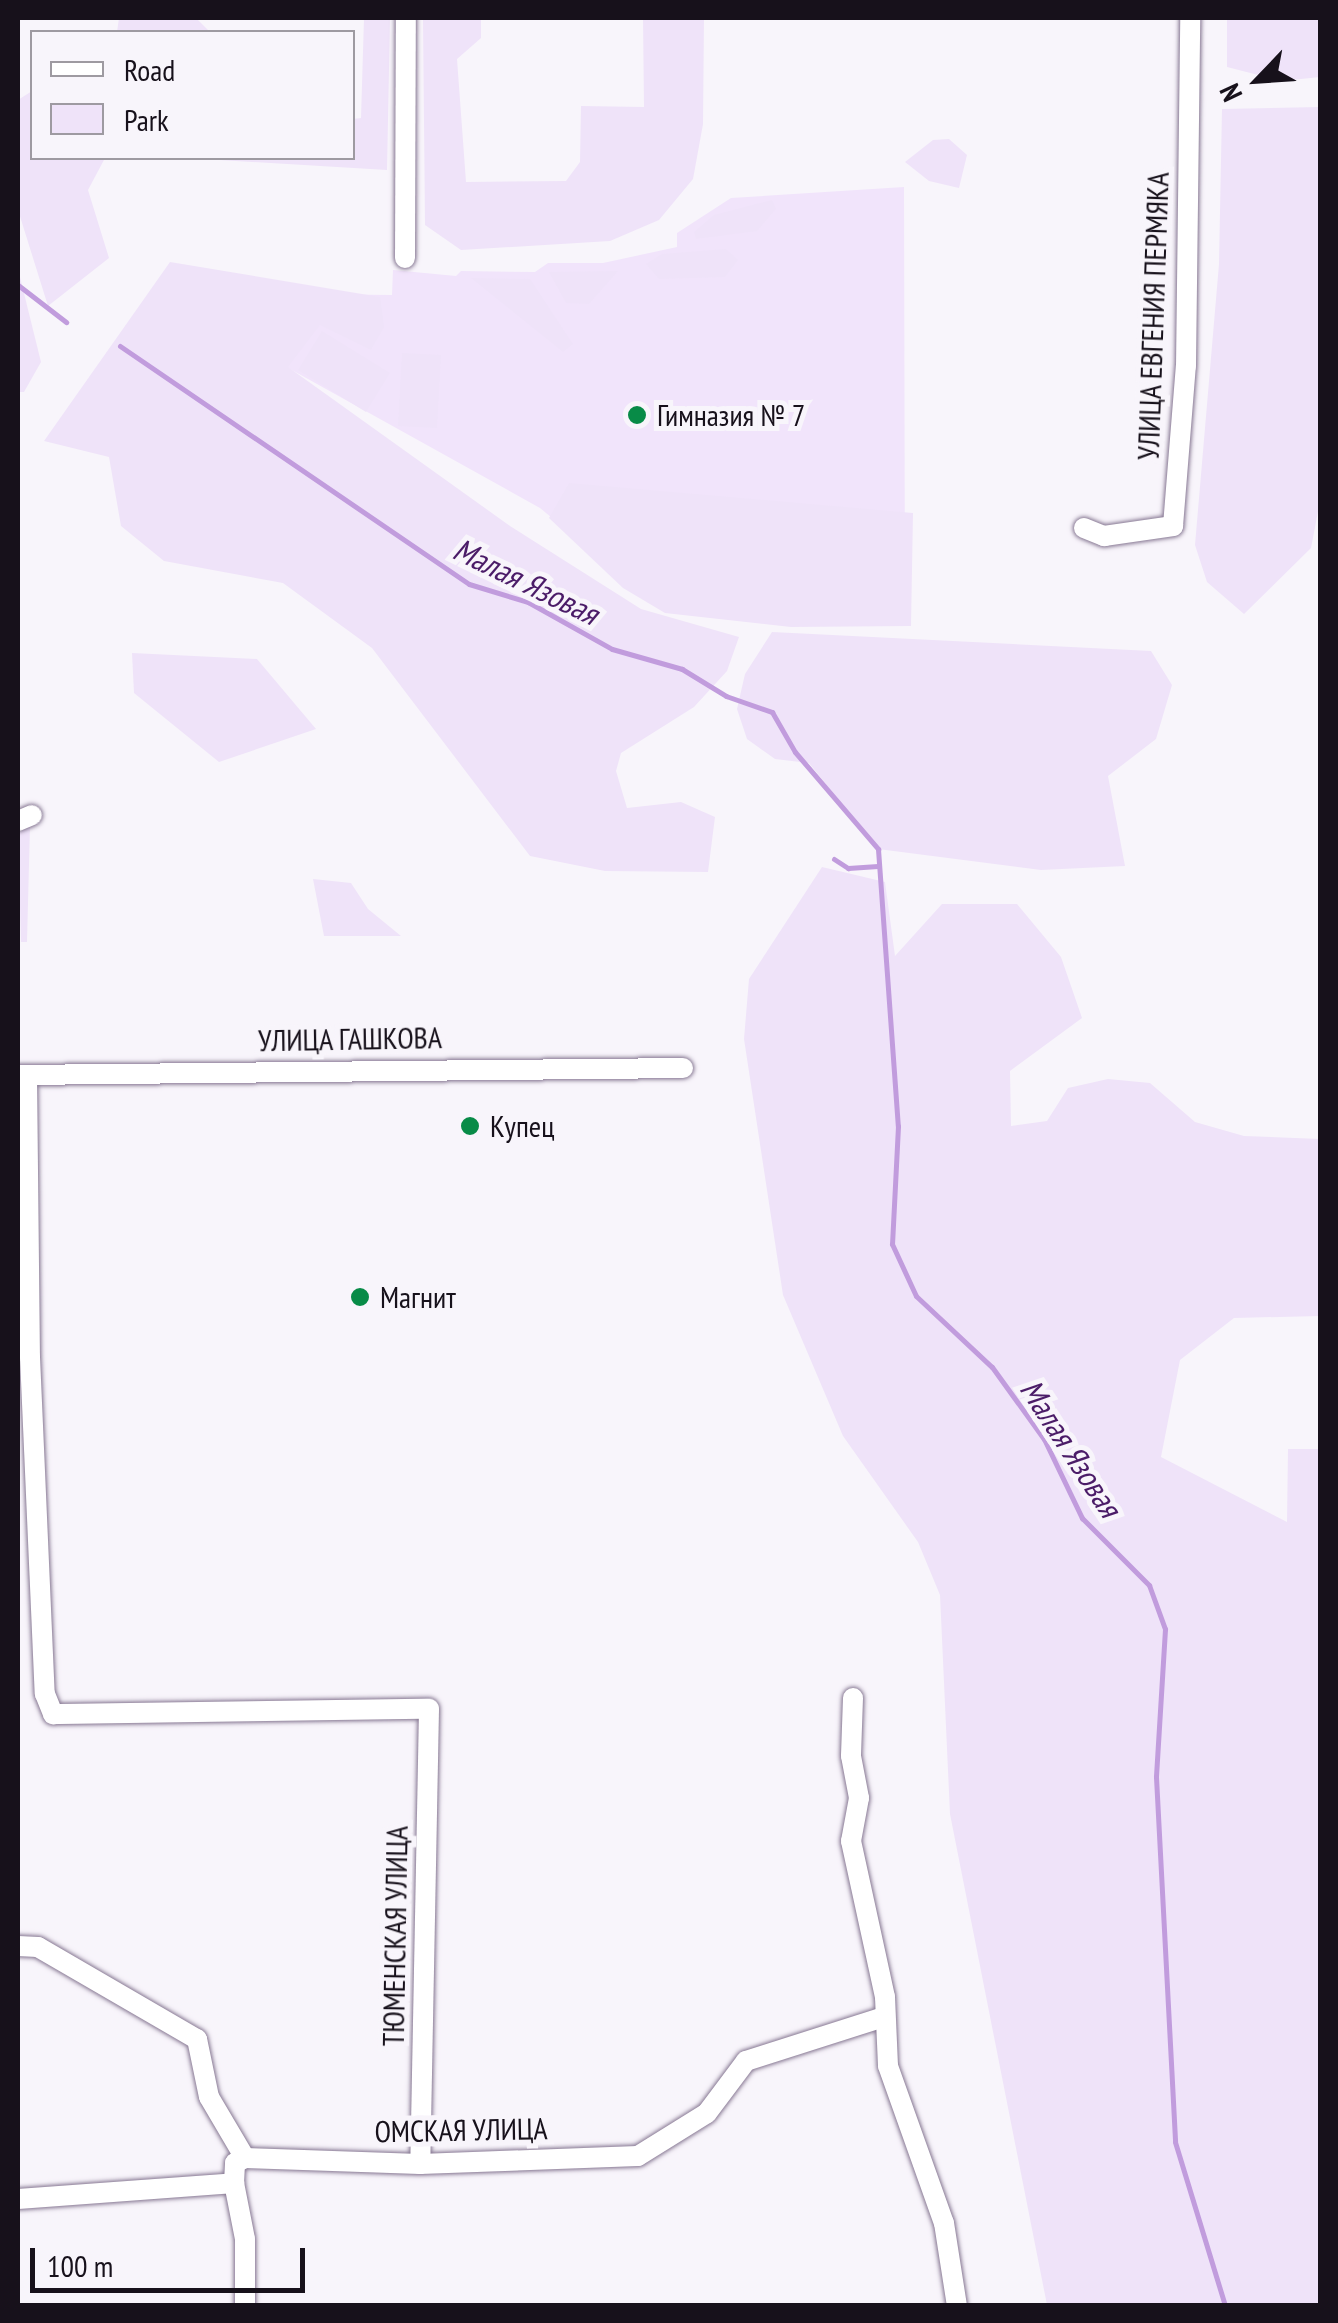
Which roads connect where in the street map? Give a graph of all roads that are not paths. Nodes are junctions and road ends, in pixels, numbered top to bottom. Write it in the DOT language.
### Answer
graph roads {
  1 [pos="406,18"];
  2 [pos="1190,18"];
  3 [pos="405,258"];
  4 [pos="1084,528"];
  5 [pos="683,1068"];
  6 [pos="22,1075"];
  7 [pos="853,1698"];
  8 [pos="18,1946"];
  9 [pos="881,2018"];
  10 [pos="245,2158"];
  11 [pos="420,2164"];
  12 [pos="234,2183"];
  13 [pos="18,2199"];
  14 [pos="245,2306"];
  15 [pos="957,2306"];
  1 -- 3 [label="street"];
  2 -- 4 [label="street, УЛИЦА ЕВГЕНИЯ ПЕРМЯКА"];
  5 -- 6 [label="street, УЛИЦА ГАШКОВА"];
  6 -- 11 [label="street, ТЮМЕНСКАЯ УЛИЦА"];
  7 -- 9 [label="street"];
  8 -- 10 [label="street"];
  9 -- 11 [label="street, ОМСКАЯ УЛИЦА"];
  9 -- 15 [label="street"];
  10 -- 11 [label="street, ОМСКАЯ УЛИЦА"];
  10 -- 12 [label="street"];
  12 -- 13 [label="street"];
  12 -- 14 [label="street"];
}
